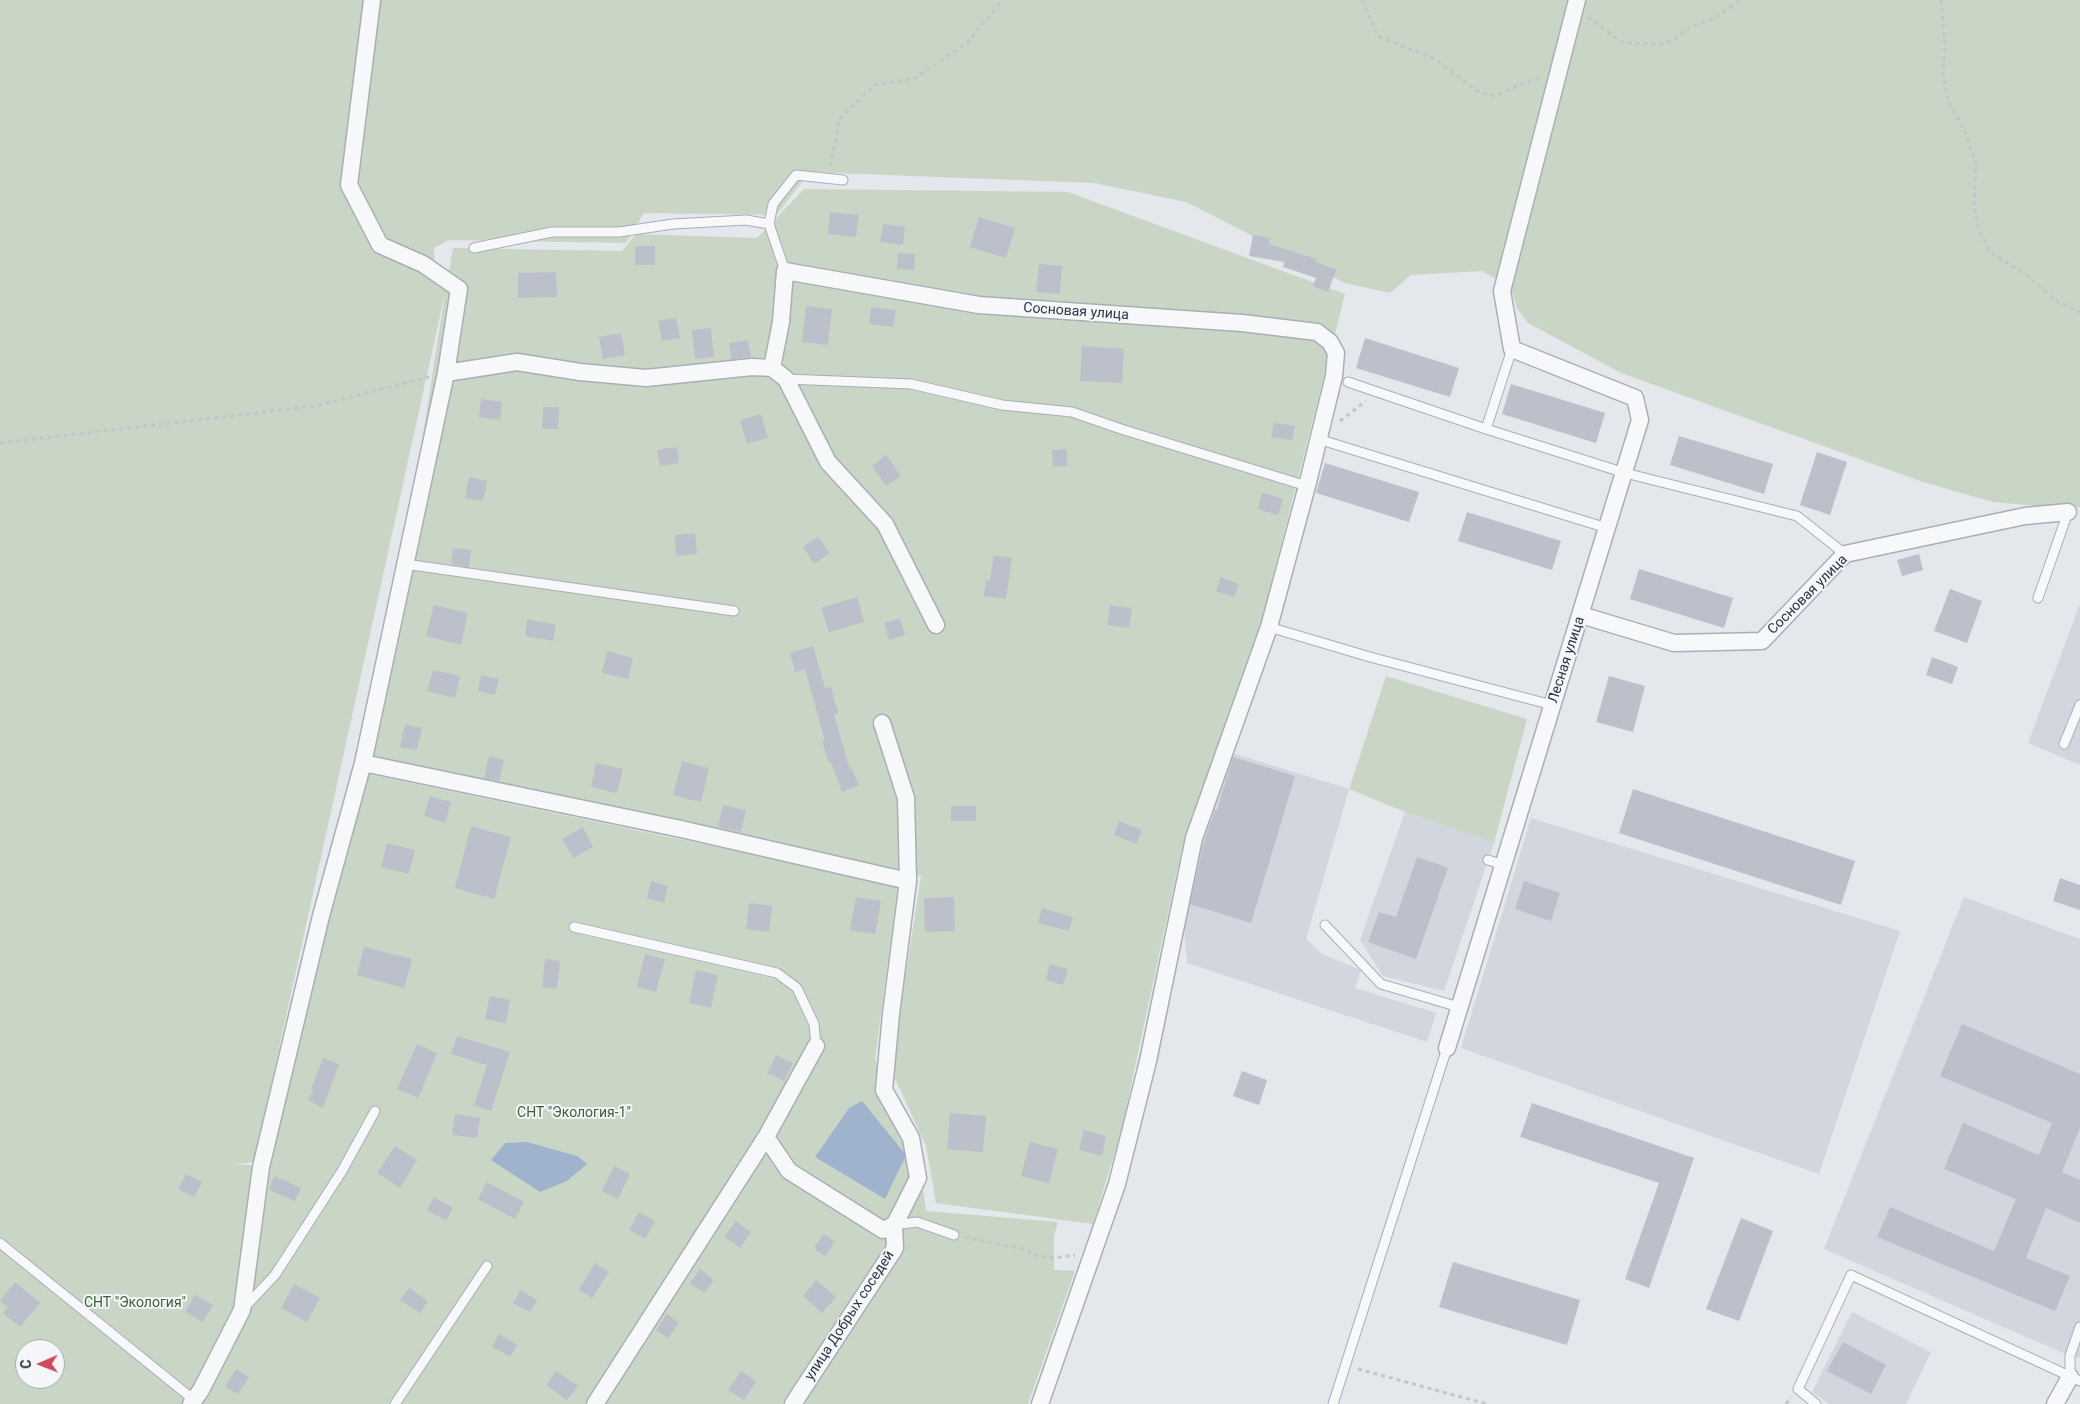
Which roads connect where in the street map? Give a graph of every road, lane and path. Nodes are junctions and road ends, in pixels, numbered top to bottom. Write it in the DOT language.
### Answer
graph roads {
  1 [pos="372,0"];
  2 [pos="1003,0"];
  3 [pos="1362,0"];
  4 [pos="1741,0"];
  5 [pos="1940,0"];
  6 [pos="1576,4"];
  7 [pos="1557,79"];
  8 [pos="827,178"];
  9 [pos="843,180"];
  10 [pos="770,224"];
  11 [pos="474,248"];
  12 [pos="785,271"];
  13 [pos="2080,312"];
  14 [pos="1512,349"];
  15 [pos="772,368"];
  16 [pos="446,372"];
  17 [pos="786,379"];
  18 [pos="1341,379"];
  19 [pos="1378,392"];
  20 [pos="1486,429"];
  21 [pos="1318,439"];
  22 [pos="0,443"];
  23 [pos="1625,473"];
  24 [pos="1307,486"];
  25 [pos="2068,512"];
  26 [pos="1608,528"];
  27 [pos="1846,554"];
  28 [pos="405,564"];
  29 [pos="2038,598"];
  30 [pos="734,611"];
  31 [pos="1581,615"];
  32 [pos="936,625"];
  33 [pos="1269,627"];
  34 [pos="1552,705"];
  35 [pos="2080,705"];
  36 [pos="882,722"];
  37 [pos="2064,744"];
  38 [pos="363,763"];
  39 [pos="908,881"];
  40 [pos="1325,925"];
  41 [pos="574,927"];
  42 [pos="1459,1007"];
  43 [pos="816,1046"];
  44 [pos="1447,1048"];
  45 [pos="375,1111"];
  46 [pos="766,1136"];
  47 [pos="894,1225"];
  48 [pos="954,1235"];
  49 [pos="0,1243"];
  50 [pos="1093,1253"];
  51 [pos="487,1266"];
  52 [pos="242,1310"];
  53 [pos="2080,1327"];
  54 [pos="1346,1365"];
  55 [pos="2075,1379"];
  56 [pos="193,1402"];
  57 [pos="395,1404"];
  58 [pos="594,1404"];
  59 [pos="793,1404"];
  60 [pos="1040,1404"];
  61 [pos="1333,1404"];
  62 [pos="1487,1404"];
  63 [pos="1816,1404"];
  64 [pos="2055,1404"];
  1 -- 16 [label="street"];
  2 -- 8 [label="path"];
  3 -- 7 [label="path"];
  4 -- 6 [label="path"];
  5 -- 13 [label="path"];
  6 -- 7 [label="street"];
  7 -- 14 [label="street"];
  8 -- 9 [label="lane"];
  8 -- 10 [label="lane"];
  10 -- 11 [label="lane"];
  10 -- 12 [label="lane"];
  12 -- 15 [label="street"];
  12 -- 18 [label="street, Сосновая улица"];
  14 -- 20 [label="lane"];
  14 -- 23 [label="street, Лесная улица"];
  15 -- 16 [label="street"];
  15 -- 17 [label="street"];
  16 -- 22 [label="path"];
  16 -- 28 [label="street"];
  17 -- 24 [label="lane"];
  17 -- 32 [label="street"];
  18 -- 19 [label="lane"];
  18 -- 21 [label="street, Сосновая улица"];
  19 -- 20 [label="lane"];
  19 -- 21 [label="path"];
  20 -- 23 [label="lane"];
  21 -- 24 [label="street, Сосновая улица"];
  21 -- 26 [label="lane"];
  23 -- 26 [label="street, Лесная улица"];
  23 -- 27 [label="lane"];
  24 -- 33 [label="street, Сосновая улица"];
  25 -- 27 [label="street, Сосновая улица"];
  25 -- 29 [label="lane"];
  26 -- 31 [label="street, Лесная улица"];
  27 -- 31 [label="street, Сосновая улица"];
  28 -- 30 [label="lane"];
  28 -- 38 [label="street"];
  31 -- 34 [label="street, Лесная улица"];
  33 -- 34 [label="lane"];
  33 -- 50 [label="street, Сосновая улица"];
  34 -- 42 [label="street, Лесная улица"];
  35 -- 37 [label="lane"];
  36 -- 39 [label="street"];
  38 -- 39 [label="street"];
  38 -- 52 [label="street"];
  39 -- 47 [label="street"];
  40 -- 42 [label="lane"];
  41 -- 43 [label="lane"];
  42 -- 44 [label="street, Лесная улица"];
  43 -- 46 [label="street"];
  44 -- 54 [label="lane"];
  45 -- 52 [label="lane"];
  46 -- 47 [label="street"];
  46 -- 58 [label="street"];
  47 -- 48 [label="lane"];
  47 -- 59 [label="street, улица Добрых соседей"];
  48 -- 50 [label="path"];
  49 -- 56 [label="lane"];
  50 -- 60 [label="street, Сосновая улица"];
  51 -- 57 [label="lane"];
  52 -- 56 [label="street"];
  53 -- 55 [label="lane"];
  54 -- 61 [label="lane"];
  54 -- 62 [label="path"];
  55 -- 63 [label="lane"];
  55 -- 64 [label="street"];
}
